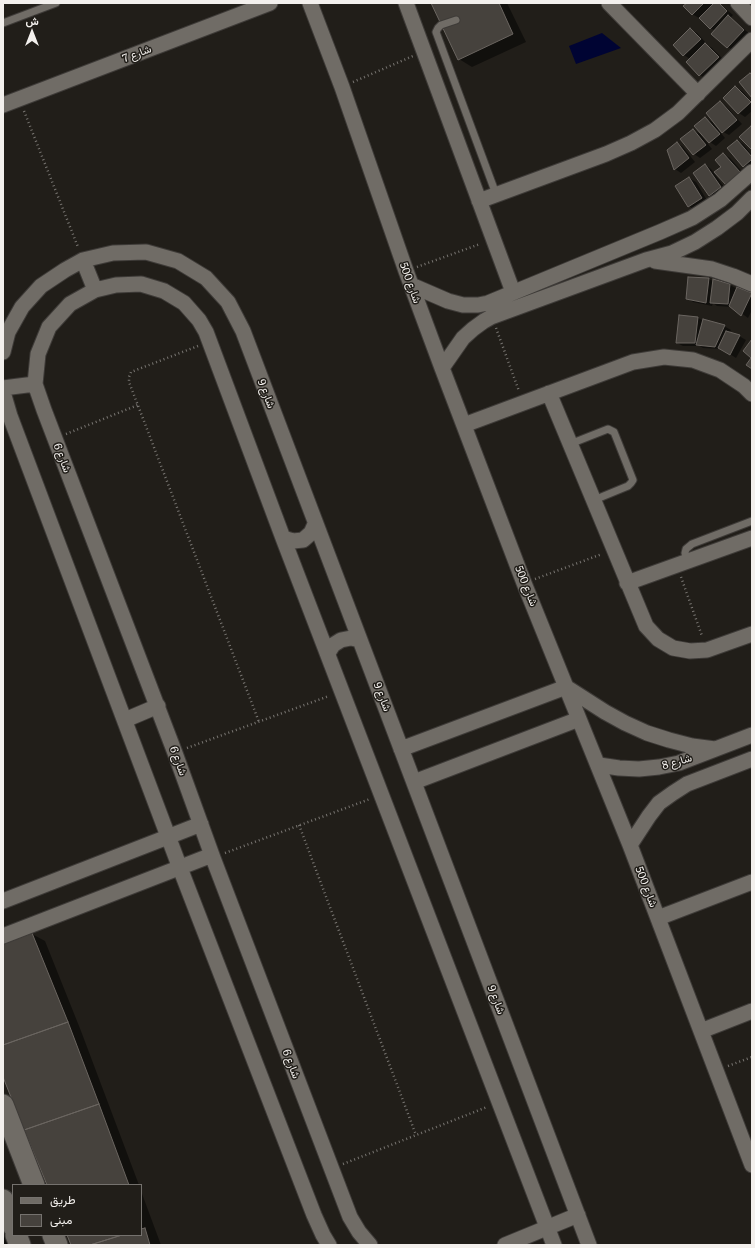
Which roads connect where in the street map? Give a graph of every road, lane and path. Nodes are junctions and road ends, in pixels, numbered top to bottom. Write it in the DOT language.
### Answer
graph roads {
  1 [pos="56,3"];
  2 [pos="270,3"];
  3 [pos="310,3"];
  4 [pos="406,3"];
  5 [pos="609,3"];
  6 [pos="738,3"];
  7 [pos="752,18"];
  8 [pos="456,20"];
  9 [pos="3,23"];
  10 [pos="752,40"];
  11 [pos="424,51"];
  12 [pos="342,87"];
  13 [pos="698,94"];
  14 [pos="19,99"];
  15 [pos="3,105"];
  16 [pos="752,172"];
  17 [pos="496,194"];
  18 [pos="752,198"];
  19 [pos="479,200"];
  20 [pos="493,239"];
  21 [pos="83,260"];
  22 [pos="646,260"];
  23 [pos="406,271"];
  24 [pos="752,284"];
  25 [pos="411,285"];
  26 [pos="95,290"];
  27 [pos="513,292"];
  28 [pos="478,305"];
  29 [pos="488,319"];
  30 [pos="209,342"];
  31 [pos="3,352"];
  32 [pos="442,368"];
  33 [pos="35,384"];
  34 [pos="3,388"];
  35 [pos="3,392"];
  36 [pos="549,393"];
  37 [pos="752,394"];
  38 [pos="523,402"];
  39 [pos="138,405"];
  40 [pos="464,425"];
  41 [pos="54,439"];
  42 [pos="570,444"];
  43 [pos="594,500"];
  44 [pos="752,521"];
  45 [pos="315,524"];
  46 [pos="283,538"];
  47 [pos="752,538"];
  48 [pos="614,550"];
  49 [pos="682,563"];
  50 [pos="524,583"];
  51 [pos="627,583"];
  52 [pos="752,634"];
  53 [pos="360,640"];
  54 [pos="707,650"];
  55 [pos="328,653"];
  56 [pos="566,687"];
  57 [pos="342,691"];
  58 [pos="158,706"];
  59 [pos="580,719"];
  60 [pos="125,720"];
  61 [pos="259,722"];
  62 [pos="752,735"];
  63 [pos="401,749"];
  64 [pos="715,749"];
  65 [pos="175,752"];
  66 [pos="752,759"];
  67 [pos="598,765"];
  68 [pos="414,782"];
  69 [pos="382,794"];
  70 [pos="201,824"];
  71 [pos="299,826"];
  72 [pos="169,837"];
  73 [pos="630,845"];
  74 [pos="212,856"];
  75 [pos="180,868"];
  76 [pos="752,882"];
  77 [pos="3,901"];
  78 [pos="658,918"];
  79 [pos="3,936"];
  80 [pos="752,1011"];
  81 [pos="701,1031"];
  82 [pos="752,1058"];
  83 [pos="716,1071"];
  84 [pos="501,1102"];
  85 [pos="3,1105"];
  86 [pos="416,1135"];
  87 [pos="752,1165"];
  88 [pos="331,1169"];
  89 [pos="34,1184"];
  90 [pos="3,1200"];
  91 [pos="578,1215"];
  92 [pos="12,1223"];
  93 [pos="548,1228"];
  94 [pos="587,1244"];
  95 [pos="329,1245"];
  96 [pos="370,1245"];
  97 [pos="505,1245"];
  98 [pos="554,1245"];
  1 -- 9 [label="lane"];
  2 -- 14 [label="street, شارع 7"];
  3 -- 12 [label="street, شارع 500"];
  4 -- 11 [label="street"];
  5 -- 13 [label="street"];
  6 -- 7 [label="street"];
  8 -- 17 [label="lane"];
  10 -- 13 [label="street"];
  11 -- 12 [label="path"];
  11 -- 19 [label="street"];
  12 -- 23 [label="street, شارع 500"];
  13 -- 17 [label="street"];
  14 -- 15 [label="street, شارع 7"];
  14 -- 21 [label="path"];
  16 -- 27 [label="street"];
  17 -- 19 [label="street"];
  18 -- 22 [label="street"];
  19 -- 20 [label="street"];
  20 -- 23 [label="path"];
  20 -- 27 [label="street"];
  21 -- 26 [label="street"];
  21 -- 31 [label="street"];
  21 -- 45 [label="street, شارع 9"];
  22 -- 24 [label="street"];
  22 -- 29 [label="street"];
  23 -- 25 [label="street, شارع 500"];
  25 -- 28 [label="street"];
  25 -- 32 [label="street, شارع 500"];
  26 -- 30 [label="street"];
  26 -- 33 [label="street, شارع 6"];
  27 -- 28 [label="street"];
  28 -- 29 [label="street"];
  29 -- 32 [label="street"];
  29 -- 38 [label="path"];
  30 -- 39 [label="path"];
  30 -- 46 [label="street"];
  32 -- 40 [label="street, شارع 500"];
  33 -- 34 [label="street"];
  33 -- 41 [label="street, شارع 6"];
  35 -- 60 [label="street"];
  36 -- 37 [label="street"];
  36 -- 38 [label="street"];
  36 -- 42 [label="street"];
  38 -- 40 [label="street"];
  39 -- 41 [label="path"];
  39 -- 61 [label="path"];
  40 -- 50 [label="street, شارع 500"];
  41 -- 58 [label="street, شارع 6"];
  42 -- 43 [label="street"];
  42 -- 43 [label="lane"];
  43 -- 48 [label="street"];
  44 -- 49 [label="lane"];
  45 -- 46 [label="street"];
  45 -- 53 [label="street, شارع 9"];
  46 -- 55 [label="street"];
  47 -- 49 [label="street"];
  48 -- 50 [label="path"];
  48 -- 51 [label="street"];
  49 -- 51 [label="street"];
  49 -- 54 [label="path"];
  50 -- 56 [label="street, شارع 500"];
  51 -- 54 [label="street"];
  52 -- 54 [label="street"];
  53 -- 55 [label="street"];
  53 -- 63 [label="street, شارع 9"];
  55 -- 57 [label="street"];
  56 -- 59 [label="street, شارع 500"];
  56 -- 63 [label="street"];
  56 -- 64 [label="street"];
  57 -- 61 [label="path"];
  57 -- 69 [label="street"];
  58 -- 60 [label="street"];
  58 -- 65 [label="street, شارع 6"];
  59 -- 67 [label="street, شارع 500"];
  59 -- 68 [label="street"];
  60 -- 72 [label="street"];
  61 -- 65 [label="path"];
  62 -- 64 [label="street, شارع 8"];
  63 -- 68 [label="street, شارع 9"];
  64 -- 67 [label="street, شارع 8"];
  65 -- 70 [label="street, شارع 6"];
  66 -- 73 [label="street, شارع 8"];
  67 -- 73 [label="street, شارع 500"];
  68 -- 91 [label="street, شارع 9"];
  69 -- 71 [label="path"];
  69 -- 84 [label="street"];
  70 -- 72 [label="street"];
  70 -- 74 [label="street, شارع 6"];
  71 -- 74 [label="path"];
  71 -- 86 [label="path"];
  72 -- 75 [label="street"];
  72 -- 77 [label="street"];
  73 -- 78 [label="street, شارع 500"];
  74 -- 75 [label="street"];
  74 -- 88 [label="street, شارع 6"];
  75 -- 79 [label="street"];
  75 -- 95 [label="street"];
  76 -- 78 [label="street"];
  78 -- 81 [label="street, شارع 500"];
  80 -- 81 [label="street"];
  81 -- 83 [label="street, شارع 500"];
  82 -- 83 [label="path"];
  83 -- 87 [label="street, شارع 500"];
  84 -- 86 [label="path"];
  84 -- 93 [label="street"];
  85 -- 89 [label="street"];
  86 -- 88 [label="path"];
  88 -- 96 [label="street, شارع 6"];
  90 -- 92 [label="street"];
  91 -- 93 [label="street"];
  91 -- 94 [label="street, شارع 9"];
  93 -- 97 [label="street"];
  93 -- 98 [label="street"];
}
